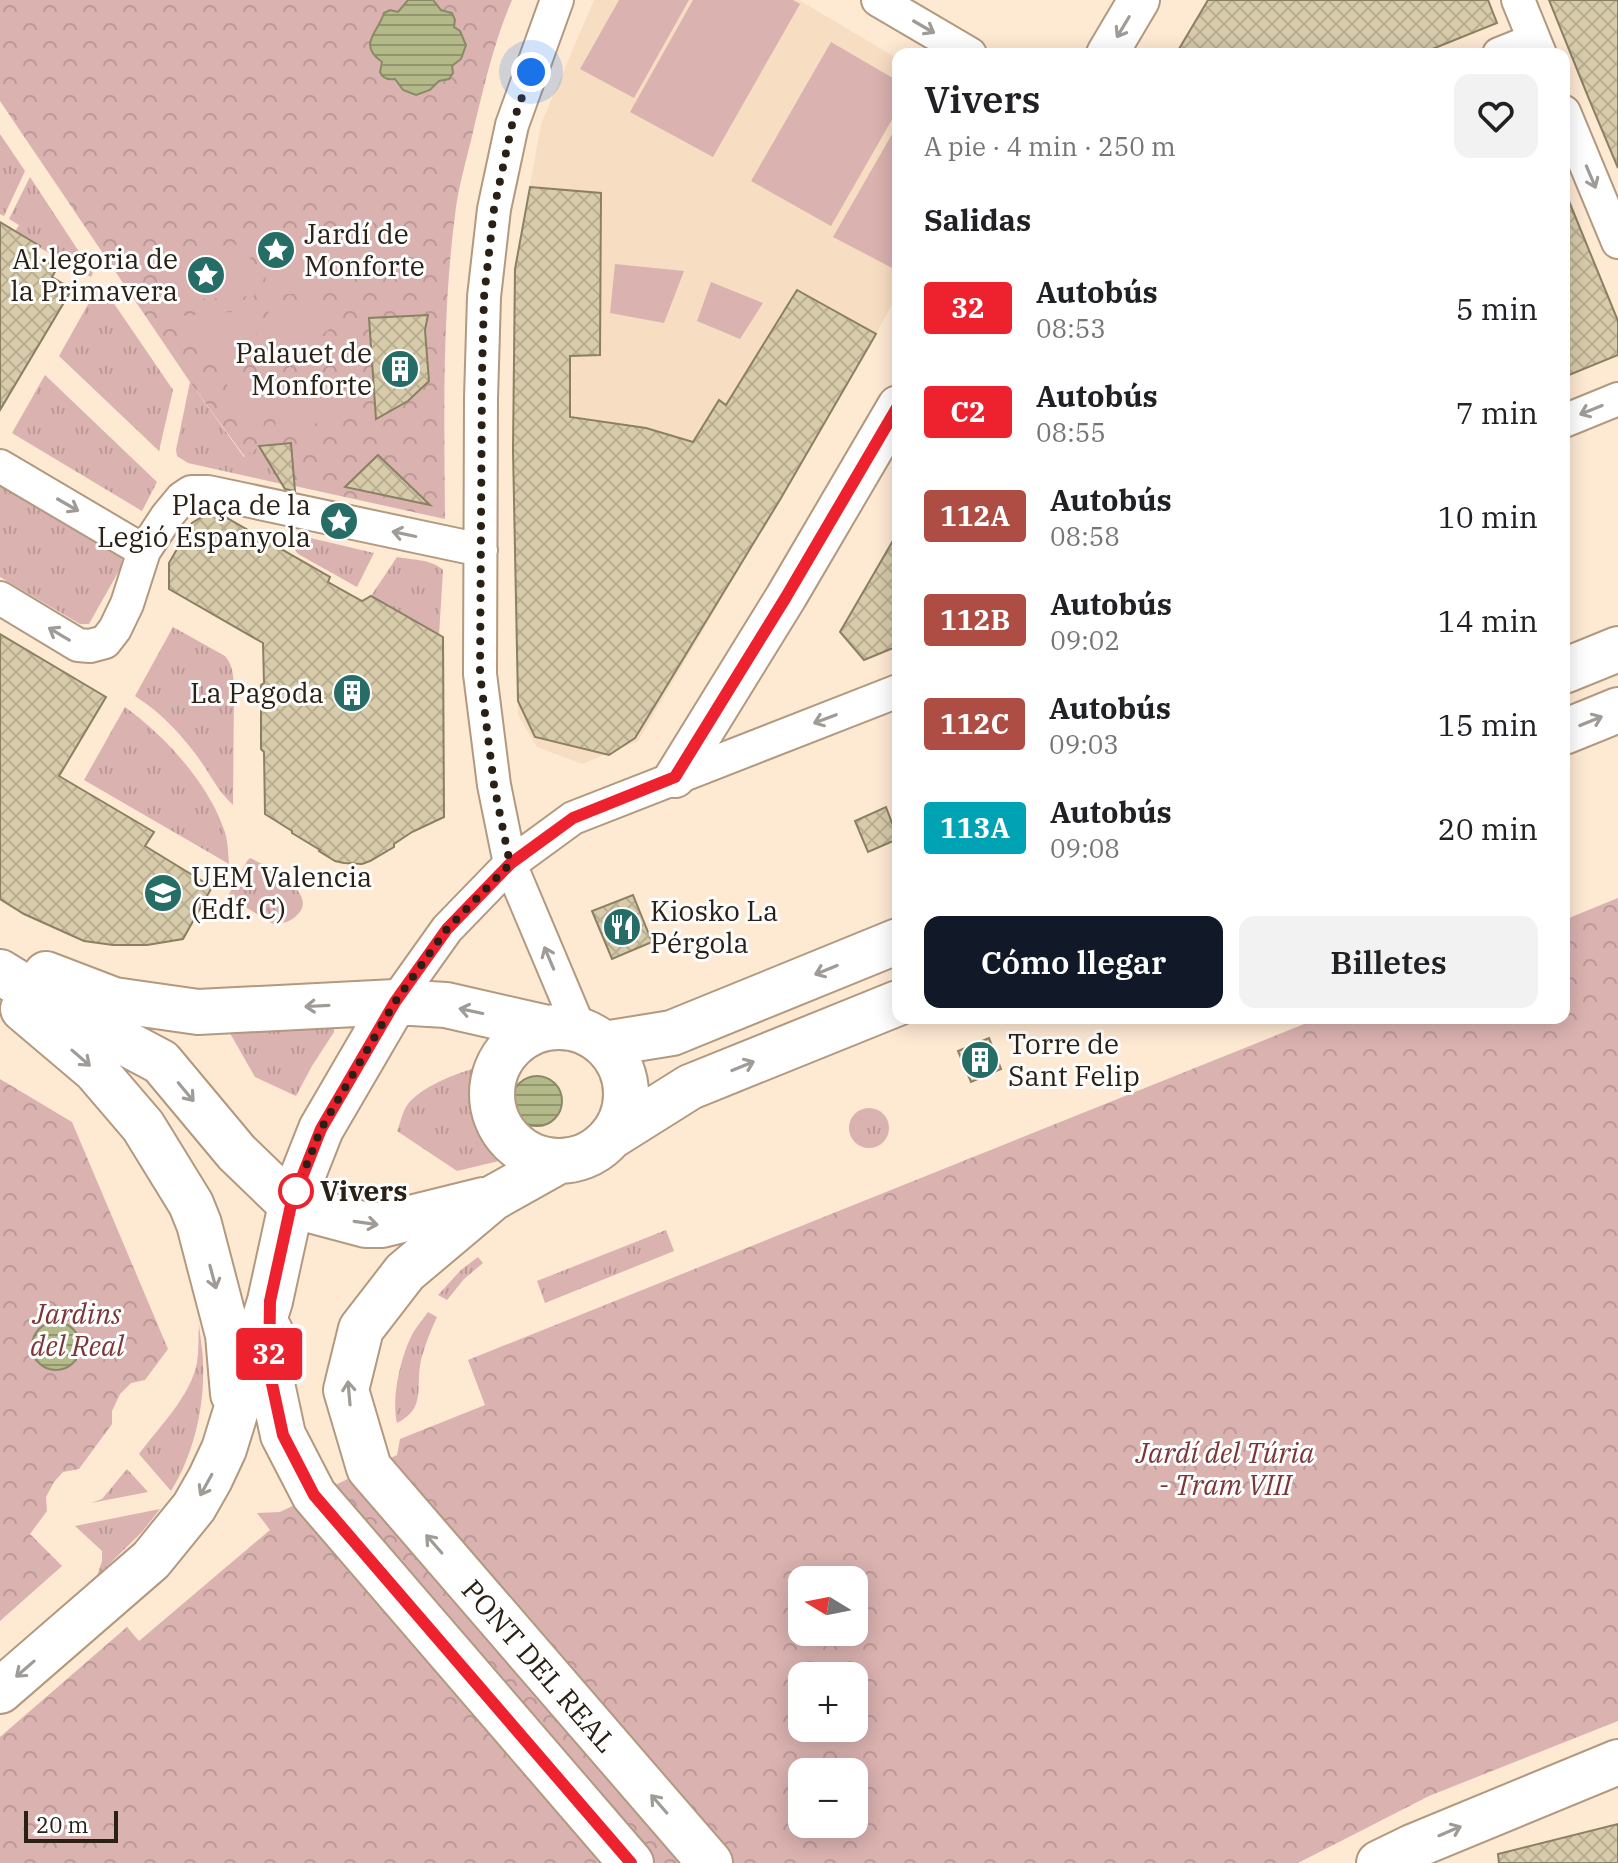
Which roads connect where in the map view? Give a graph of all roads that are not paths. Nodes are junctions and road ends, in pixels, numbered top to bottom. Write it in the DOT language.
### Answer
graph roads {
  1 [pos="557,0"];
  2 [pos="878,0"];
  3 [pos="1139,0"];
  4 [pos="1518,0"];
  5 [pos="1537,47"];
  6 [pos="960,48"];
  7 [pos="1111,48"];
  8 [pos="1570,126"];
  9 [pos="1618,242"];
  10 [pos="1618,399"];
  11 [pos="892,416"];
  12 [pos="1570,419"];
  13 [pos="0,466"];
  14 [pos="481,550"];
  15 [pos="144,551"];
  16 [pos="0,598"];
  17 [pos="1618,649"];
  18 [pos="1570,669"];
  19 [pos="892,693"];
  20 [pos="1618,710"];
  21 [pos="1570,730"];
  22 [pos="675,777"];
  23 [pos="510,864"];
  24 [pos="892,943"];
  25 [pos="0,956"];
  26 [pos="0,972"];
  27 [pos="0,989"];
  28 [pos="395,1002"];
  29 [pos="892,1005"];
  30 [pos="577,1034"];
  31 [pos="612,1136"];
  32 [pos="557,1162"];
  33 [pos="493,1198"];
  34 [pos="291,1205"];
  35 [pos="270,1301"];
  36 [pos="234,1413"];
  37 [pos="0,1691"];
  38 [pos="1618,1762"];
  39 [pos="631,1863"];
  40 [pos="710,1863"];
  41 [pos="1379,1863"];
  1 -- 14 [label="street"];
  2 -- 6 [label="street, one-way"];
  3 -- 7 [label="street, one-way"];
  4 -- 5 [label="street"];
  8 -- 9 [label="street, one-way"];
  10 -- 12 [label="street, one-way"];
  11 -- 22 [label="street"];
  13 -- 15 [label="street, one-way"];
  14 -- 15 [label="street, one-way"];
  14 -- 23 [label="street"];
  15 -- 16 [label="street, one-way"];
  17 -- 18 [label="main road"];
  19 -- 22 [label="street, one-way"];
  21 -- 20 [label="main road, one-way"];
  22 -- 23 [label="street"];
  23 -- 28 [label="street"];
  30 -- 23 [label="street, one-way"];
  24 -- 30 [label="main road, one-way"];
  28 -- 25 [label="main road, one-way"];
  26 -- 34 [label="main road, one-way"];
  27 -- 36 [label="main road, one-way"];
  30 -- 28 [label="main road, one-way"];
  28 -- 34 [label="main road"];
  31 -- 29 [label="main road, one-way"];
  30 -- 31 [label="main road"];
  30 -- 32 [label="main road"];
  31 -- 32 [label="main road"];
  32 -- 33 [label="main road"];
  34 -- 33 [label="main road, one-way"];
  40 -- 33 [label="main road, PONT DEL REAL, one-way"];
  34 -- 35 [label="main road"];
  35 -- 36 [label="main road"];
  35 -- 39 [label="main road, PONT DEL REAL"];
  36 -- 37 [label="main road, one-way"];
  41 -- 38 [label="main road, one-way"];
}
